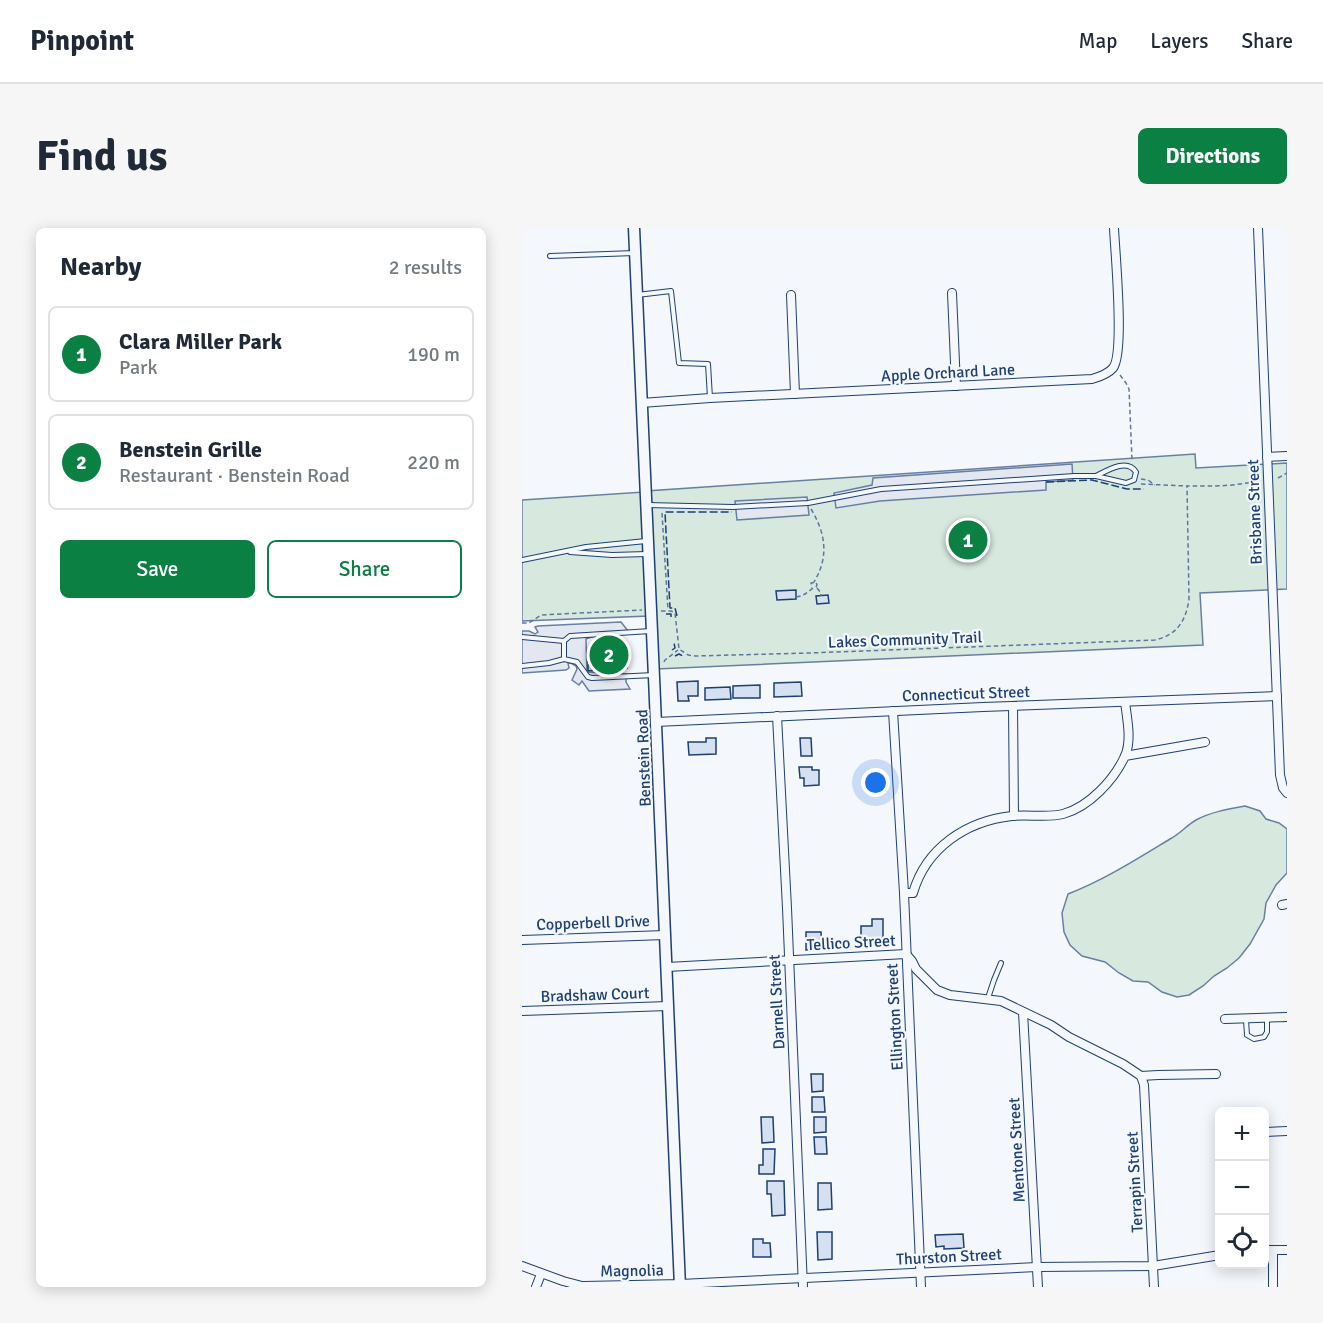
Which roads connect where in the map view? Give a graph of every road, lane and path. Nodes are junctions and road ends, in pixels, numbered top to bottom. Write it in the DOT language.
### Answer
graph roads {
  1 [pos="634,228"];
  2 [pos="1114,228"];
  3 [pos="1258,228"];
  4 [pos="635,253"];
  5 [pos="550,256"];
  6 [pos="952,293"];
  7 [pos="637,295"];
  8 [pos="791,295"];
  9 [pos="1113,368"];
  10 [pos="956,386"];
  11 [pos="795,394"];
  12 [pos="710,398"];
  13 [pos="641,404"];
  14 [pos="1287,456"];
  15 [pos="1267,457"];
  16 [pos="1132,461"];
  17 [pos="1287,473"];
  18 [pos="1096,476"];
  19 [pos="1140,476"];
  20 [pos="1268,479"];
  21 [pos="1131,482"];
  22 [pos="1155,485"];
  23 [pos="1187,486"];
  24 [pos="808,503"];
  25 [pos="646,505"];
  26 [pos="659,505"];
  27 [pos="648,540"];
  28 [pos="567,551"];
  29 [pos="648,554"];
  30 [pos="522,560"];
  31 [pos="814,582"];
  32 [pos="816,587"];
  33 [pos="812,588"];
  34 [pos="821,596"];
  35 [pos="796,597"];
  36 [pos="650,610"];
  37 [pos="668,611"];
  38 [pos="522,623"];
  39 [pos="652,631"];
  40 [pos="522,637"];
  41 [pos="564,641"];
  42 [pos="679,649"];
  43 [pos="564,659"];
  44 [pos="663,664"];
  45 [pos="522,666"];
  46 [pos="654,675"];
  47 [pos="1277,696"];
  48 [pos="1125,702"];
  49 [pos="1013,706"];
  50 [pos="893,711"];
  51 [pos="777,716"];
  52 [pos="656,722"];
  53 [pos="1205,742"];
  54 [pos="1125,756"];
  55 [pos="1287,793"];
  56 [pos="1014,816"];
  57 [pos="904,893"];
  58 [pos="665,935"];
  59 [pos="522,940"];
  60 [pos="906,954"];
  61 [pos="789,960"];
  62 [pos="1001,963"];
  63 [pos="667,967"];
  64 [pos="988,999"];
  65 [pos="668,1006"];
  66 [pos="522,1011"];
  67 [pos="1023,1012"];
  68 [pos="1287,1017"];
  69 [pos="1268,1018"];
  70 [pos="1225,1019"];
  71 [pos="1246,1019"];
  72 [pos="1216,1074"];
  73 [pos="1141,1076"];
  74 [pos="1287,1131"];
  75 [pos="1269,1132"];
  76 [pos="1269,1250"];
  77 [pos="1287,1250"];
  78 [pos="1215,1256"];
  79 [pos="522,1266"];
  80 [pos="1153,1266"];
  81 [pos="1037,1267"];
  82 [pos="920,1273"];
  83 [pos="541,1274"];
  84 [pos="803,1283"];
  85 [pos="680,1285"];
  86 [pos="585,1286"];
  87 [pos="536,1287"];
  88 [pos="921,1287"];
  89 [pos="1038,1287"];
  90 [pos="1154,1287"];
  91 [pos="1274,1287"];
  1 -- 4 [label="street, Benstein Road"];
  2 -- 9 [label="street"];
  3 -- 15 [label="street, Brisbane Street"];
  4 -- 5 [label="lane"];
  4 -- 7 [label="street, Benstein Road"];
  6 -- 10 [label="street"];
  7 -- 12 [label="lane"];
  7 -- 13 [label="street, Benstein Road"];
  8 -- 11 [label="street"];
  9 -- 10 [label="street, Apple Orchard Lane"];
  9 -- 16 [label="path"];
  10 -- 11 [label="street, Apple Orchard Lane"];
  11 -- 12 [label="street, Apple Orchard Lane"];
  12 -- 13 [label="street, Apple Orchard Lane"];
  13 -- 25 [label="street, Benstein Road"];
  14 -- 15 [label="street"];
  15 -- 20 [label="street, Brisbane Street"];
  17 -- 20 [label="path"];
  18 -- 21 [label="lane"];
  18 -- 21 [label="lane"];
  18 -- 24 [label="lane"];
  19 -- 22 [label="path"];
  20 -- 23 [label="path"];
  20 -- 47 [label="street, Brisbane Street"];
  21 -- 22 [label="path"];
  22 -- 23 [label="path"];
  23 -- 42 [label="path, Lakes Community Trail"];
  24 -- 26 [label="lane"];
  24 -- 31 [label="path"];
  25 -- 26 [label="lane"];
  25 -- 27 [label="street, Benstein Road"];
  26 -- 37 [label="path"];
  27 -- 28 [label="lane"];
  27 -- 29 [label="street, Benstein Road"];
  28 -- 29 [label="lane"];
  28 -- 30 [label="lane"];
  29 -- 36 [label="street, Benstein Road"];
  31 -- 32 [label="path"];
  31 -- 33 [label="path"];
  32 -- 33 [label="path"];
  32 -- 34 [label="path"];
  33 -- 35 [label="path"];
  36 -- 37 [label="path"];
  36 -- 38 [label="path"];
  36 -- 39 [label="street, Benstein Road"];
  37 -- 42 [label="path"];
  39 -- 41 [label="lane"];
  39 -- 46 [label="street, Benstein Road"];
  40 -- 41 [label="lane"];
  41 -- 43 [label="lane"];
  42 -- 44 [label="path"];
  43 -- 45 [label="lane"];
  43 -- 46 [label="lane"];
  46 -- 52 [label="street, Benstein Road"];
  47 -- 48 [label="street, Connecticut Street"];
  47 -- 55 [label="street, Brisbane Street"];
  48 -- 49 [label="street, Connecticut Street"];
  48 -- 54 [label="street"];
  49 -- 50 [label="street, Connecticut Street"];
  49 -- 56 [label="street"];
  50 -- 51 [label="street, Connecticut Street"];
  50 -- 57 [label="street, Ellington Street"];
  51 -- 52 [label="street, Connecticut Street"];
  51 -- 61 [label="street, Darnell Street"];
  52 -- 58 [label="street, Benstein Road"];
  53 -- 54 [label="street"];
  54 -- 56 [label="street"];
  56 -- 57 [label="street"];
  57 -- 60 [label="street, Ellington Street"];
  58 -- 59 [label="street, Copperbell Drive"];
  58 -- 63 [label="street, Benstein Road"];
  60 -- 61 [label="street, Tellico Street"];
  60 -- 64 [label="street, Tellico Street"];
  60 -- 82 [label="street, Ellington Street"];
  61 -- 63 [label="street, Tellico Street"];
  61 -- 84 [label="street, Darnell Street"];
  62 -- 64 [label="lane"];
  63 -- 65 [label="street, Benstein Road"];
  64 -- 67 [label="street, Tellico Street"];
  65 -- 66 [label="street, Bradshaw Court"];
  65 -- 85 [label="street, Benstein Road"];
  67 -- 73 [label="street, Tellico Street"];
  67 -- 81 [label="street, Mentone Street"];
  68 -- 69 [label="street"];
  69 -- 71 [label="street"];
  69 -- 71 [label="lane"];
  70 -- 71 [label="street"];
  72 -- 73 [label="street"];
  73 -- 80 [label="street, Terrapin Street"];
  74 -- 75 [label="street"];
  76 -- 77 [label="street"];
  76 -- 91 [label="street"];
  78 -- 80 [label="street, Thurston Street"];
  79 -- 83 [label="street, Magnolia"];
  80 -- 81 [label="street, Thurston Street"];
  80 -- 90 [label="street, Terrapin Street"];
  81 -- 82 [label="street, Thurston Street"];
  81 -- 89 [label="street, Mentone Street"];
  82 -- 84 [label="street, Thurston Street"];
  82 -- 88 [label="street, Ellington Street"];
  83 -- 86 [label="street, Magnolia"];
  83 -- 87 [label="street"];
  84 -- 85 [label="street, Thurston Street"];
  85 -- 86 [label="street, Magnolia"];
}
